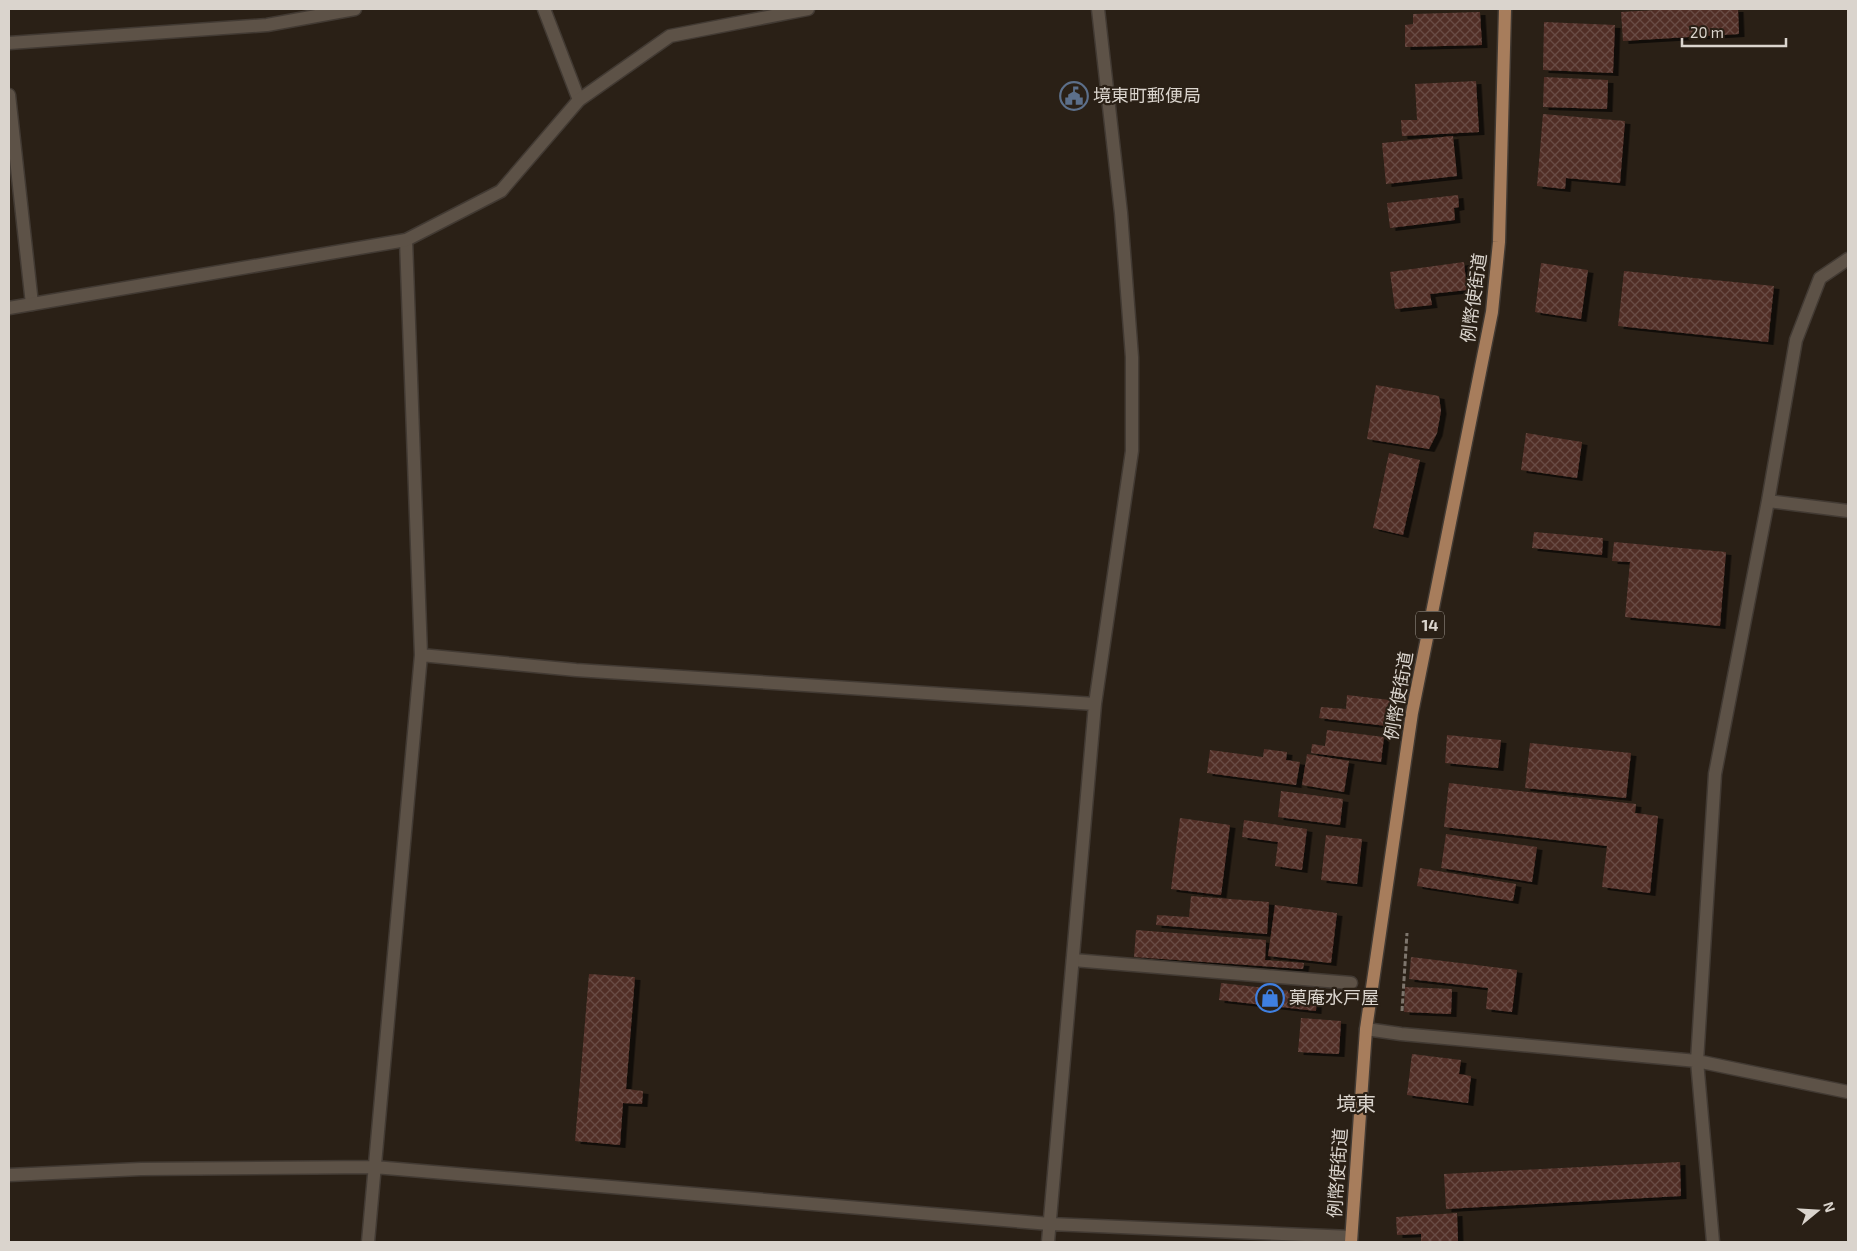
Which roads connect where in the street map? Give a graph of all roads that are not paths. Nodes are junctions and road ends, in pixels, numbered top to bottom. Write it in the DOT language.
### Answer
graph roads {
  1 [pos="354,9"];
  2 [pos="544,9"];
  3 [pos="808,9"];
  4 [pos="1098,9"];
  5 [pos="1504,9"];
  6 [pos="9,44"];
  7 [pos="9,95"];
  8 [pos="579,100"];
  9 [pos="406,240"];
  10 [pos="1848,259"];
  11 [pos="32,304"];
  12 [pos="9,308"];
  13 [pos="1768,501"];
  14 [pos="1848,511"];
  15 [pos="421,654"];
  16 [pos="1095,704"];
  17 [pos="1073,960"];
  18 [pos="1351,983"];
  19 [pos="1366,1029"];
  20 [pos="1697,1061"];
  21 [pos="1848,1092"];
  22 [pos="374,1168"];
  23 [pos="9,1175"];
  24 [pos="1050,1224"];
  25 [pos="1351,1240"];
  26 [pos="368,1242"];
  27 [pos="1048,1242"];
  28 [pos="1713,1242"];
  1 -- 6 [label="street"];
  2 -- 8 [label="street"];
  3 -- 8 [label="street"];
  4 -- 16 [label="street"];
  5 -- 19 [label="main road, 例幣使街道 / 14"];
  7 -- 11 [label="street"];
  8 -- 9 [label="street"];
  9 -- 11 [label="street"];
  9 -- 15 [label="street"];
  10 -- 13 [label="street"];
  11 -- 12 [label="street"];
  13 -- 14 [label="street"];
  13 -- 20 [label="street"];
  15 -- 16 [label="street"];
  15 -- 22 [label="street"];
  16 -- 17 [label="street"];
  17 -- 18 [label="street"];
  17 -- 24 [label="street"];
  19 -- 20 [label="street"];
  19 -- 25 [label="main road, 例幣使街道 / 14"];
  20 -- 21 [label="street"];
  20 -- 28 [label="street"];
  22 -- 23 [label="street"];
  22 -- 24 [label="street"];
  22 -- 26 [label="street"];
  24 -- 25 [label="street"];
  24 -- 27 [label="street"];
}
